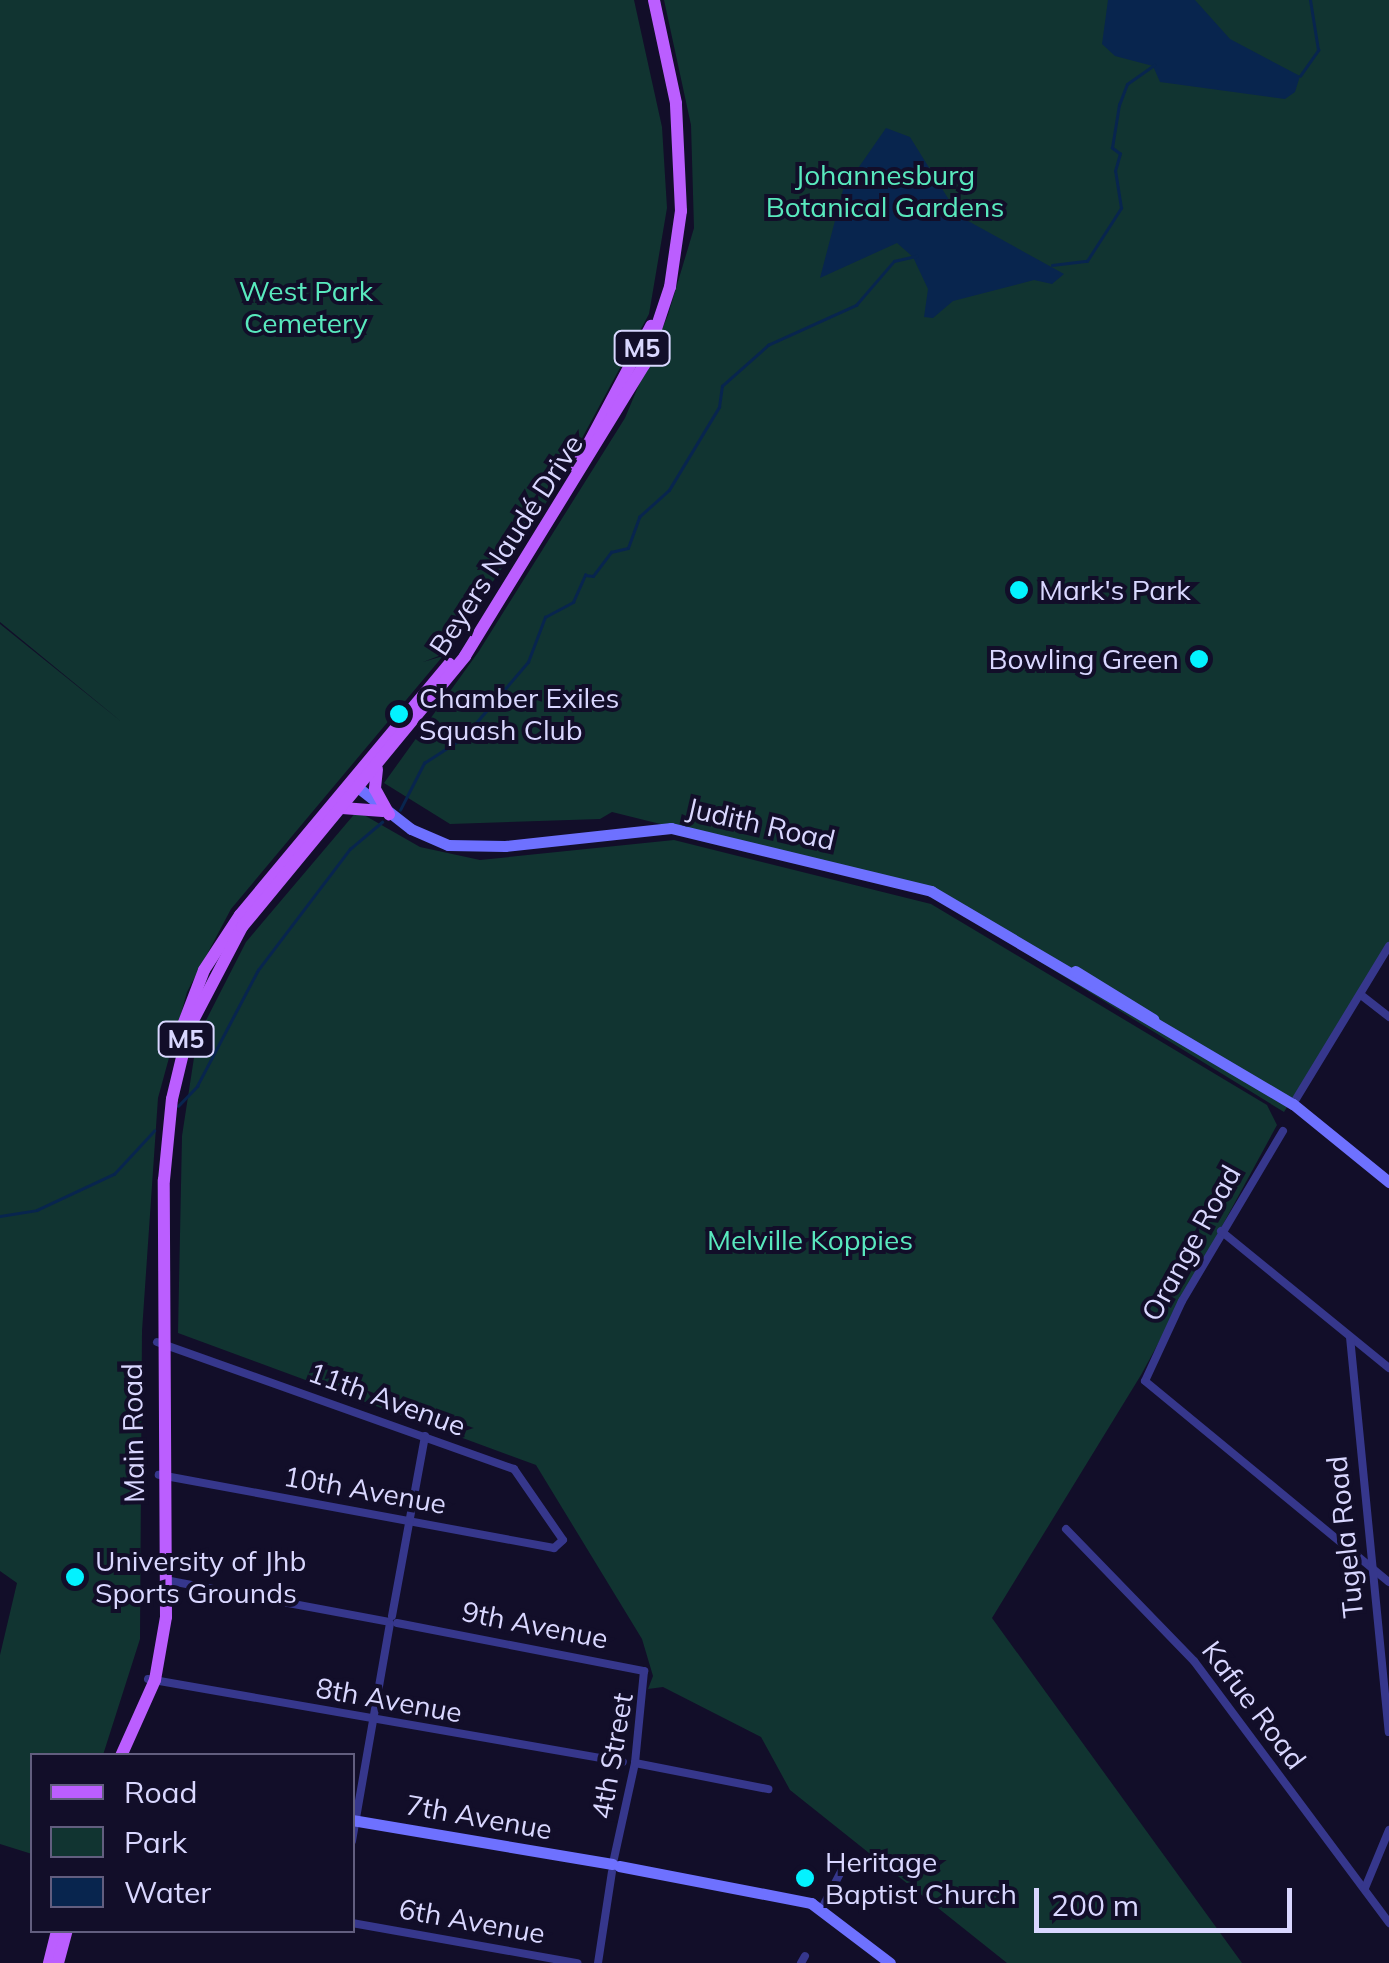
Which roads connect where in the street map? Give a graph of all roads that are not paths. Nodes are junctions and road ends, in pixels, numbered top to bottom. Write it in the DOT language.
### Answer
graph roads {
  1 [pos="645,0"];
  2 [pos="654,0"];
  3 [pos="378,766"];
  4 [pos="355,785"];
  5 [pos="342,808"];
  6 [pos="386,813"];
  7 [pos="1389,946"];
  8 [pos="1361,995"];
  9 [pos="1389,1017"];
  10 [pos="1292,1104"];
  11 [pos="1282,1131"];
  12 [pos="1389,1182"];
  13 [pos="1221,1231"];
  14 [pos="1350,1337"];
  15 [pos="161,1343"];
  16 [pos="1389,1368"];
  17 [pos="425,1436"];
  18 [pos="162,1476"];
  19 [pos="410,1520"];
  20 [pos="1066,1528"];
  21 [pos="562,1544"];
  22 [pos="1370,1567"];
  23 [pos="164,1580"];
  24 [pos="1389,1582"];
  25 [pos="393,1620"];
  26 [pos="646,1673"];
  27 [pos="151,1680"];
  28 [pos="374,1722"];
  29 [pos="1389,1732"];
  30 [pos="119,1753"];
  31 [pos="624,1762"];
  32 [pos="634,1764"];
  33 [pos="768,1789"];
  34 [pos="355,1815"];
  35 [pos="355,1820"];
  36 [pos="1389,1830"];
  37 [pos="846,1862"];
  38 [pos="615,1868"];
  39 [pos="1365,1888"];
  40 [pos="822,1908"];
  41 [pos="355,1923"];
  42 [pos="1389,1923"];
  43 [pos="57,1933"];
  44 [pos="65,1933"];
  45 [pos="49,1963"];
  46 [pos="58,1963"];
  47 [pos="577,1963"];
  48 [pos="598,1963"];
  49 [pos="890,1963"];
  1 -- 4 [label="main road, Beyers Naudé Drive / M5"];
  2 -- 3 [label="main road, Beyers Naudé Drive / M5"];
  3 -- 4 [label="main road, Beyers Naudé Drive / M5"];
  3 -- 6 [label="main road"];
  4 -- 5 [label="main road, Beyers Naudé Drive / M5"];
  4 -- 6 [label="street, Judith Road"];
  4 -- 15 [label="main road, Beyers Naudé Drive / M5"];
  5 -- 6 [label="main road"];
  5 -- 15 [label="main road, Beyers Naudé Drive / M5"];
  6 -- 10 [label="street, Judith Road"];
  7 -- 8 [label="street"];
  8 -- 9 [label="street"];
  8 -- 10 [label="street"];
  10 -- 12 [label="street, Judith Road"];
  11 -- 13 [label="street, Orange Road"];
  13 -- 14 [label="street"];
  13 -- 22 [label="street, Orange Road"];
  14 -- 16 [label="street"];
  14 -- 22 [label="street, Tugela Road"];
  15 -- 17 [label="street, 11th Avenue"];
  15 -- 18 [label="main road, Main Road / M5"];
  17 -- 19 [label="street"];
  17 -- 21 [label="street, 11th Avenue"];
  18 -- 19 [label="street, 10th Avenue"];
  18 -- 23 [label="main road, Main Road / M5"];
  19 -- 21 [label="street, 10th Avenue"];
  19 -- 25 [label="street"];
  20 -- 39 [label="street, Kafue Road"];
  22 -- 24 [label="street"];
  22 -- 29 [label="street, Tugela Road"];
  23 -- 25 [label="street, 9th Avenue"];
  23 -- 27 [label="main road, Main Road / M5"];
  25 -- 26 [label="street, 9th Avenue"];
  25 -- 28 [label="street"];
  26 -- 32 [label="street, 4th Street"];
  27 -- 28 [label="street, 8th Avenue"];
  27 -- 30 [label="main road, Main Road / M5"];
  28 -- 31 [label="street, 8th Avenue"];
  28 -- 34 [label="street"];
  32 -- 33 [label="street"];
  32 -- 38 [label="street, 4th Street"];
  35 -- 38 [label="street, 7th Avenue"];
  36 -- 39 [label="street"];
  37 -- 40 [label="street"];
  38 -- 40 [label="street, 7th Avenue"];
  38 -- 48 [label="street, 4th Street"];
  39 -- 42 [label="street, Kafue Road"];
  40 -- 49 [label="street, 7th Avenue"];
  41 -- 47 [label="street, 6th Avenue"];
  43 -- 45 [label="main road"];
  44 -- 46 [label="main road"];
}
